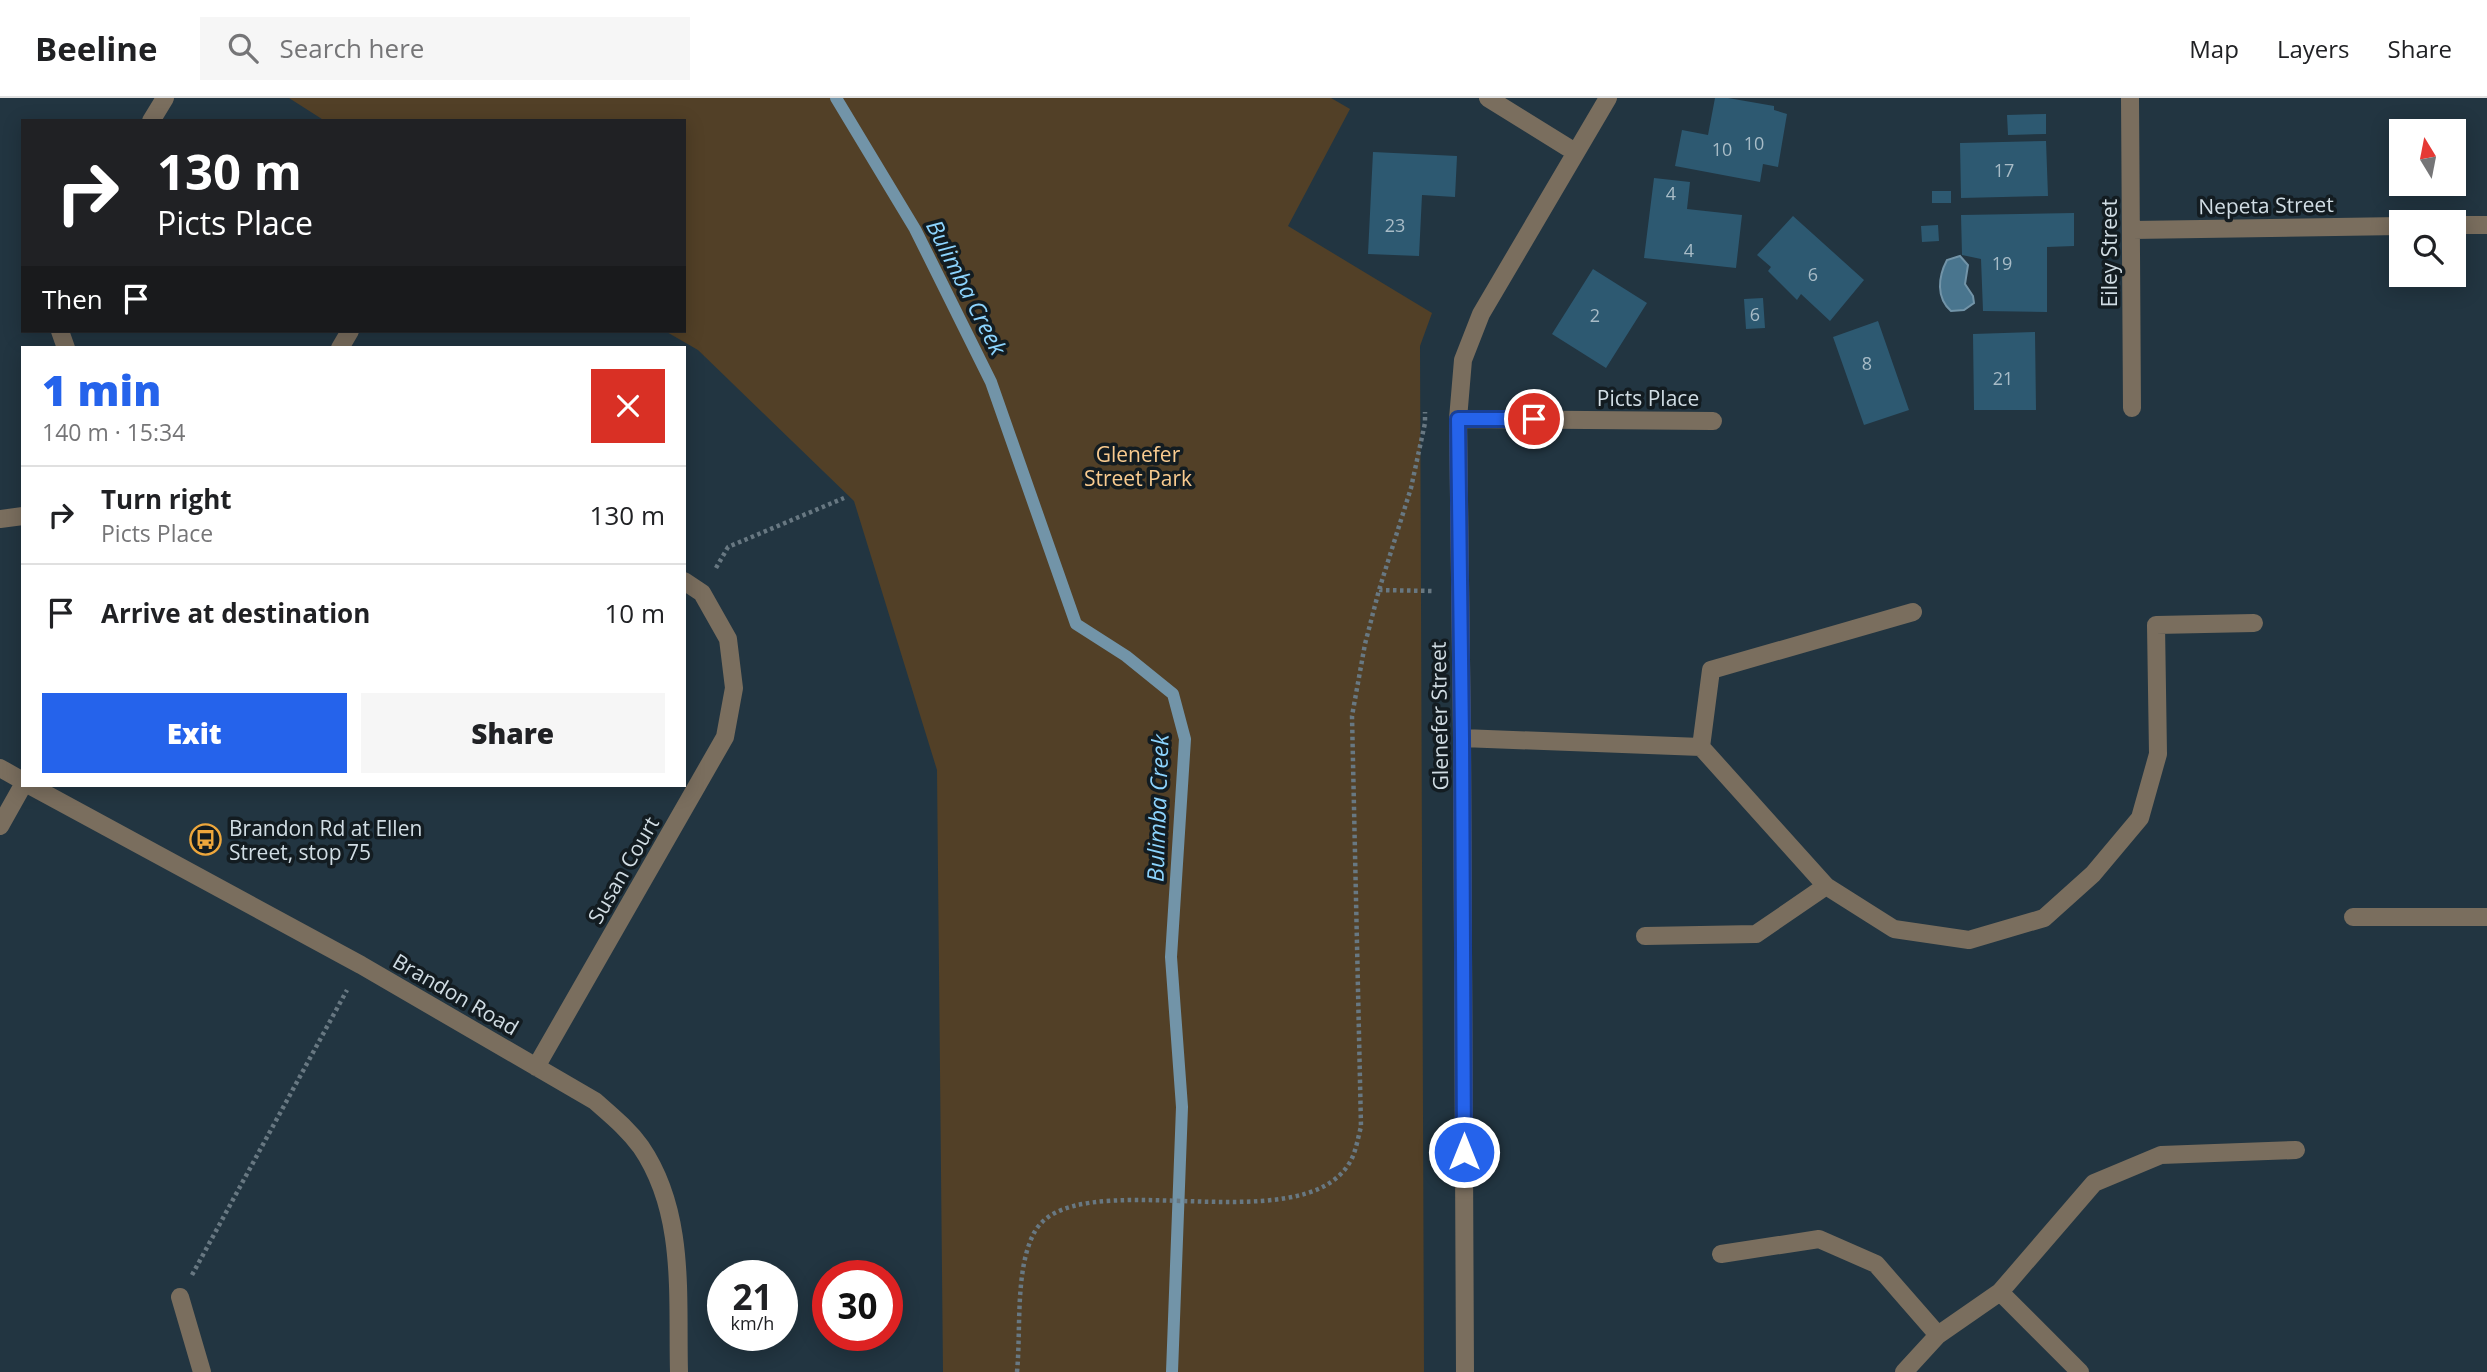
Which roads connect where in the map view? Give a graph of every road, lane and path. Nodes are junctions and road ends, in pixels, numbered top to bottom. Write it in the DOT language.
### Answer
graph roads {
  1 [pos="165,98"];
  2 [pos="1488,98"];
  3 [pos="1608,98"];
  4 [pos="2130,98"];
  5 [pos="152,119"];
  6 [pos="1575,152"];
  7 [pos="2466,225"];
  8 [pos="2487,225"];
  9 [pos="2389,226"];
  10 [pos="2132,230"];
  11 [pos="2132,408"];
  12 [pos="1425,412"];
  13 [pos="1458,419"];
  14 [pos="1713,421"];
  15 [pos="844,498"];
  16 [pos="21,516"];
  17 [pos="0,519"];
  18 [pos="686,582"];
  19 [pos="702,593"];
  20 [pos="1913,612"];
  21 [pos="2255,623"];
  22 [pos="1462,738"];
  23 [pos="1701,747"];
  24 [pos="0,768"];
  25 [pos="21,782"];
  26 [pos="21,787"];
  27 [pos="33,787"];
  28 [pos="0,826"];
  29 [pos="1826,886"];
  30 [pos="2353,917"];
  31 [pos="2487,917"];
  32 [pos="1646,936"];
  33 [pos="361,965"];
  34 [pos="536,1067"];
  35 [pos="2296,1150"];
  36 [pos="1721,1254"];
  37 [pos="2000,1292"];
  38 [pos="180,1297"];
  39 [pos="1938,1335"];
  40 [pos="201,1372"];
  41 [pos="679,1372"];
  42 [pos="1017,1372"];
  43 [pos="1465,1372"];
  44 [pos="1904,1372"];
  45 [pos="2080,1372"];
  1 -- 5 [label="street"];
  2 -- 6 [label="street"];
  3 -- 6 [label="street, Glenefer Street"];
  4 -- 10 [label="street, Eiley Street"];
  6 -- 13 [label="street, Glenefer Street"];
  7 -- 8 [label="street"];
  9 -- 10 [label="street, Nepeta Street"];
  10 -- 11 [label="street, Eiley Street"];
  12 -- 42 [label="path"];
  13 -- 14 [label="street, Picts Place"];
  13 -- 22 [label="street, Glenefer Street"];
  15 -- 19 [label="path"];
  16 -- 17 [label="street"];
  18 -- 19 [label="street, Susan Court"];
  19 -- 34 [label="street, Susan Court"];
  20 -- 23 [label="street"];
  21 -- 29 [label="street"];
  22 -- 23 [label="street"];
  22 -- 43 [label="street, Glenefer Street"];
  23 -- 29 [label="street"];
  24 -- 25 [label="street"];
  26 -- 28 [label="street"];
  27 -- 33 [label="street, Brandon Road"];
  29 -- 32 [label="street"];
  30 -- 31 [label="street"];
  33 -- 34 [label="street, Brandon Road"];
  33 -- 38 [label="path"];
  34 -- 41 [label="street, Brandon Road"];
  35 -- 37 [label="street"];
  36 -- 39 [label="street"];
  37 -- 39 [label="street"];
  37 -- 45 [label="street"];
  38 -- 40 [label="street"];
  39 -- 44 [label="street"];
}
